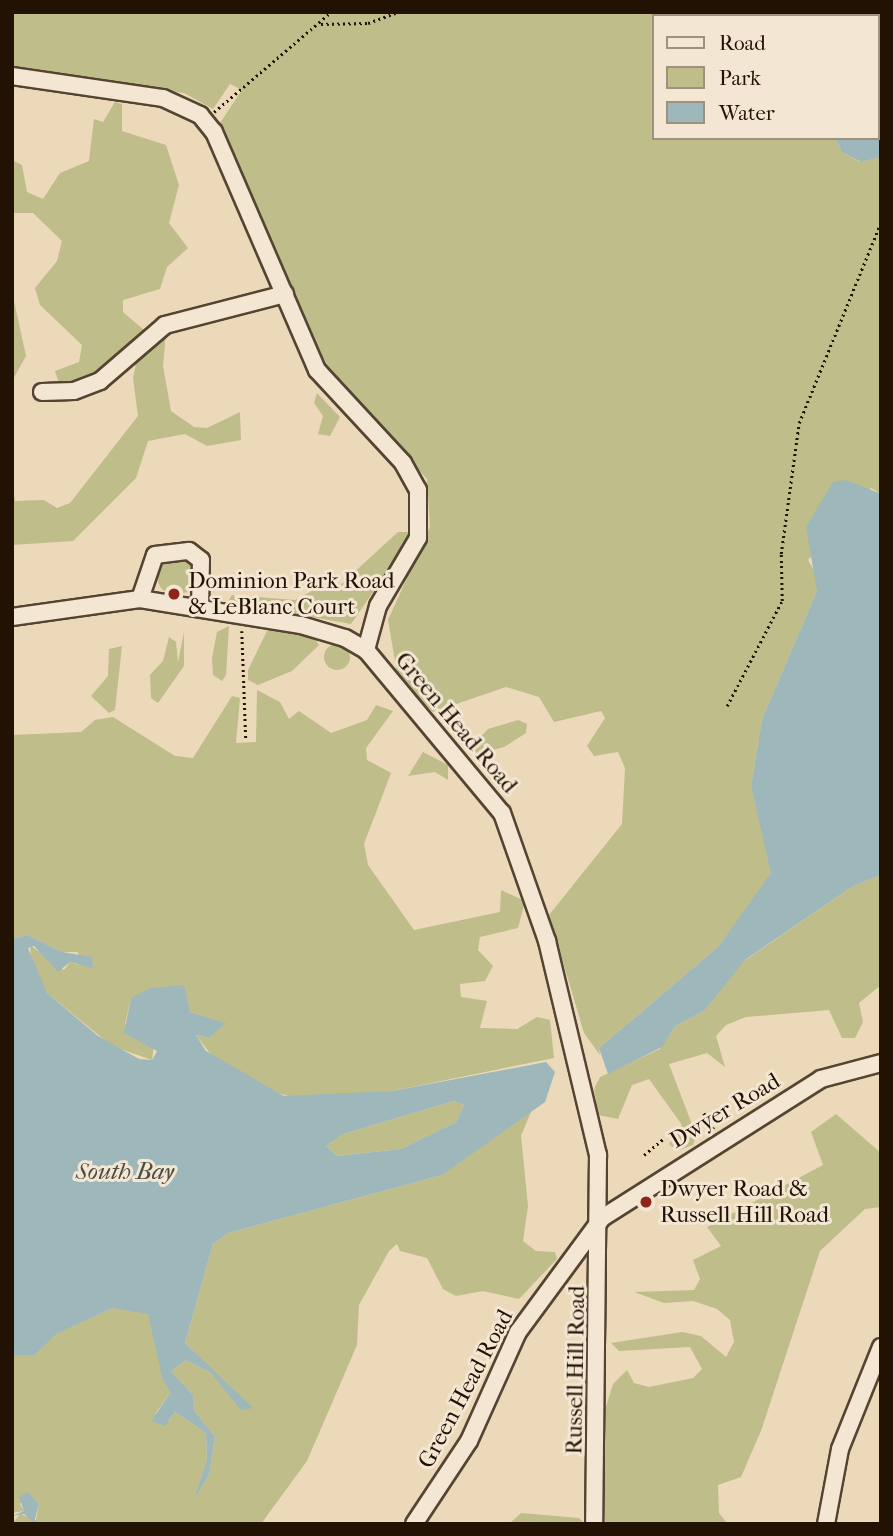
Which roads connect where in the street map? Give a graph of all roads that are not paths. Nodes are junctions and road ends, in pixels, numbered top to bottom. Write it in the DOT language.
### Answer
graph roads {
  1 [pos="12,76"];
  2 [pos="285,294"];
  3 [pos="42,392"];
  4 [pos="140,599"];
  5 [pos="200,606"];
  6 [pos="12,617"];
  7 [pos="366,650"];
  8 [pos="881,1063"];
  9 [pos="602,1217"];
  10 [pos="881,1346"];
  11 [pos="876,1369"];
  12 [pos="414,1524"];
  13 [pos="594,1524"];
  14 [pos="826,1524"];
  1 -- 2 [label="street, Green Head Road"];
  2 -- 3 [label="street"];
  2 -- 7 [label="street, Green Head Road"];
  4 -- 5 [label="street"];
  4 -- 5 [label="street"];
  4 -- 6 [label="street"];
  5 -- 7 [label="street"];
  7 -- 9 [label="street, Green Head Road"];
  8 -- 9 [label="street, Dwyer Road"];
  9 -- 12 [label="street, Green Head Road"];
  9 -- 13 [label="street, Russell Hill Road"];
  10 -- 11 [label="street"];
  11 -- 14 [label="street"];
}
